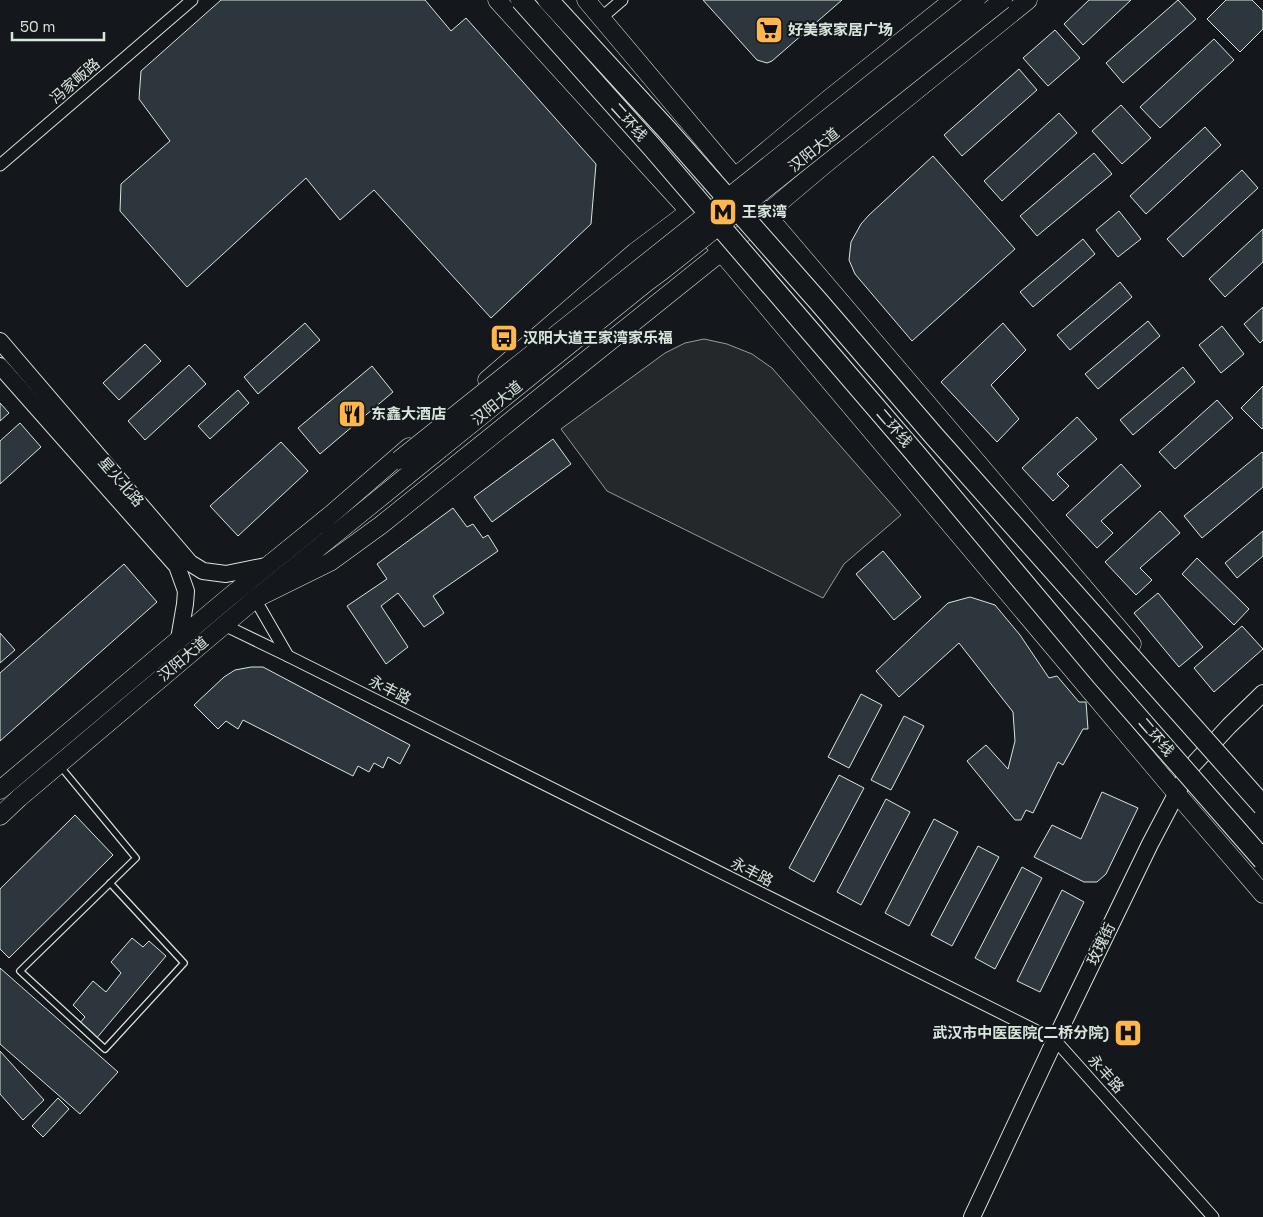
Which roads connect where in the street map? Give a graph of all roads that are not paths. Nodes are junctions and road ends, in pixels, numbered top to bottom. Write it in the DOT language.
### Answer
graph roads {
  1 [pos="192,0"];
  2 [pos="497,0"];
  3 [pos="521,0"];
  4 [pos="548,0"];
  5 [pos="586,0"];
  6 [pos="622,0"];
  7 [pos="953,0"];
  8 [pos="976,0"];
  9 [pos="1003,0"];
  10 [pos="1028,0"];
  11 [pos="601,18"];
  12 [pos="0,165"];
  13 [pos="735,178"];
  14 [pos="690,212"];
  15 [pos="766,214"];
  16 [pos="721,252"];
  17 [pos="0,341"];
  18 [pos="0,366"];
  19 [pos="403,468"];
  20 [pos="320,524"];
  21 [pos="266,566"];
  22 [pos="255,599"];
  23 [pos="224,625"];
  24 [pos="179,639"];
  25 [pos="288,656"];
  26 [pos="1263,693"];
  27 [pos="1215,741"];
  28 [pos="58,764"];
  29 [pos="0,790"];
  30 [pos="1176,794"];
  31 [pos="1263,795"];
  32 [pos="1263,806"];
  33 [pos="0,816"];
  34 [pos="1263,860"];
  35 [pos="110,883"];
  36 [pos="1263,894"];
  37 [pos="1055,1040"];
  38 [pos="972,1217"];
  39 [pos="1213,1217"];
  1 -- 12 [label="street, 冯家畈路"];
  2 -- 14 [label="main road"];
  3 -- 34 [label="highway, 二环线, bridge"];
  4 -- 32 [label="highway, 二环线, bridge"];
  5 -- 11 [label="main road"];
  6 -- 11 [label="street"];
  7 -- 13 [label="main road, 汉阳大道"];
  8 -- 19 [label="main road, 汉阳大道, bridge"];
  9 -- 19 [label="main road, 汉阳大道, bridge"];
  10 -- 15 [label="main road"];
  11 -- 13 [label="main road"];
  13 -- 14 [label="main road, 汉阳大道"];
  13 -- 15 [label="main road"];
  14 -- 16 [label="main road"];
  14 -- 20 [label="main road, 汉阳大道"];
  15 -- 16 [label="main road"];
  15 -- 27 [label="main road"];
  16 -- 22 [label="main road"];
  16 -- 30 [label="main road"];
  17 -- 21 [label="street, 星火北路"];
  18 -- 24 [label="street, 星火北路"];
  19 -- 20 [label="main road, 汉阳大道"];
  19 -- 22 [label="main road, 汉阳大道"];
  20 -- 21 [label="main road, 汉阳大道"];
  21 -- 24 [label="main road, 汉阳大道"];
  22 -- 23 [label="main road, 汉阳大道"];
  22 -- 25 [label="street"];
  23 -- 25 [label="street, 永丰路"];
  23 -- 28 [label="main road, 汉阳大道"];
  24 -- 29 [label="main road, 汉阳大道"];
  25 -- 37 [label="street, 永丰路"];
  26 -- 27 [label="street, 玫瑰街"];
  27 -- 30 [label="street, 玫瑰街"];
  27 -- 31 [label="main road"];
  28 -- 33 [label="main road, 汉阳大道"];
  28 -- 35 [label="lane"];
  30 -- 36 [label="main road"];
  30 -- 37 [label="street, 玫瑰街"];
  35 -- 35 [label="lane"];
  37 -- 38 [label="street, 玫瑰街"];
  37 -- 39 [label="street, 永丰路"];
}
